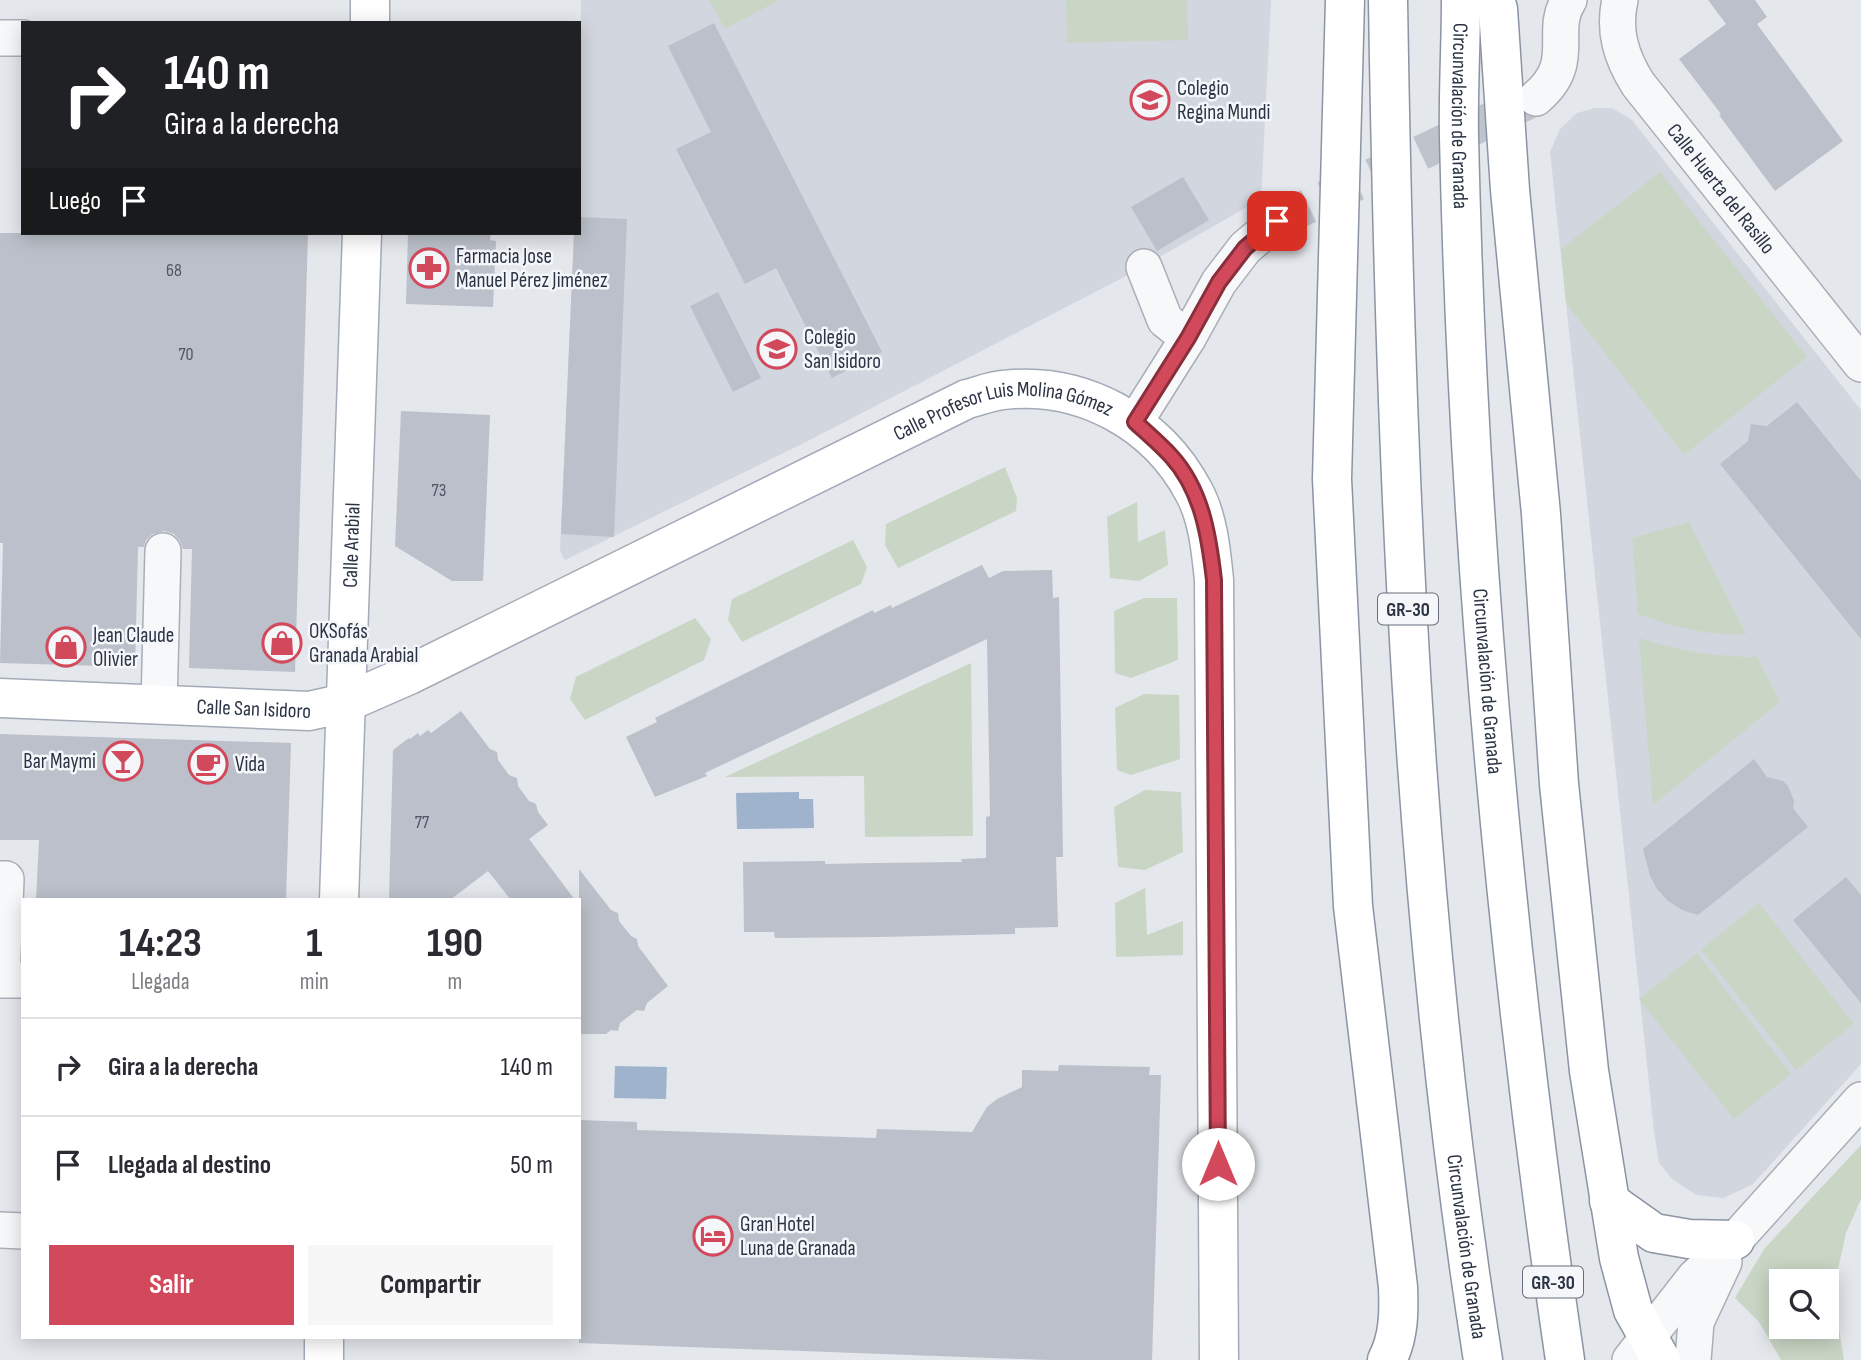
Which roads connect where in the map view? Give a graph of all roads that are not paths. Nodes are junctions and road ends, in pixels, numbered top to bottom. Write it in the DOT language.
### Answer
graph roads {
  1 [pos="370,0"];
  2 [pos="1345,0"];
  3 [pos="1388,0"];
  4 [pos="1461,0"];
  5 [pos="1495,0"];
  6 [pos="1569,0"];
  7 [pos="1619,6"];
  8 [pos="370,21"];
  9 [pos="0,38"];
  10 [pos="21,38"];
  11 [pos="1562,49"];
  12 [pos="1536,98"];
  13 [pos="1277,221"];
  14 [pos="362,235"];
  15 [pos="1144,267"];
  16 [pos="1188,338"];
  17 [pos="1861,363"];
  18 [pos="1135,422"];
  19 [pos="163,551"];
  20 [pos="0,698"];
  21 [pos="345,702"];
  22 [pos="159,705"];
  23 [pos="0,879"];
  24 [pos="339,898"];
  25 [pos="21,980"];
  26 [pos="1861,1100"];
  27 [pos="1609,1201"];
  28 [pos="0,1230"];
  29 [pos="21,1231"];
  30 [pos="1735,1240"];
  31 [pos="324,1339"];
  32 [pos="1646,1353"];
  33 [pos="324,1360"];
  34 [pos="1219,1360"];
  35 [pos="1387,1360"];
  36 [pos="1483,1360"];
  37 [pos="1565,1360"];
  38 [pos="1693,1360"];
  1 -- 8 [label="main road"];
  2 -- 35 [label="main road"];
  3 -- 36 [label="main road, Circunvalación de Granada / GR-30"];
  4 -- 37 [label="main road, Circunvalación de Granada / GR-30"];
  5 -- 27 [label="main road"];
  6 -- 11 [label="street"];
  7 -- 11 [label="street"];
  7 -- 17 [label="street, Calle Huerta del Rasillo"];
  9 -- 10 [label="street"];
  11 -- 12 [label="street"];
  13 -- 16 [label="street"];
  14 -- 21 [label="main road, Calle Arabial"];
  15 -- 16 [label="street"];
  16 -- 18 [label="street"];
  18 -- 21 [label="main road, Calle Profesor Luis Molina Gómez"];
  18 -- 34 [label="main road, Calle Profesor Luis Molina Gómez"];
  19 -- 22 [label="street"];
  20 -- 22 [label="main road, Calle San Isidoro"];
  21 -- 22 [label="main road, Calle San Isidoro"];
  21 -- 24 [label="main road, Calle Arabial"];
  23 -- 25 [label="street"];
  26 -- 30 [label="street"];
  27 -- 30 [label="main road"];
  27 -- 32 [label="main road"];
  28 -- 29 [label="street"];
  30 -- 32 [label="street"];
  30 -- 38 [label="street"];
  31 -- 33 [label="main road"];
}
